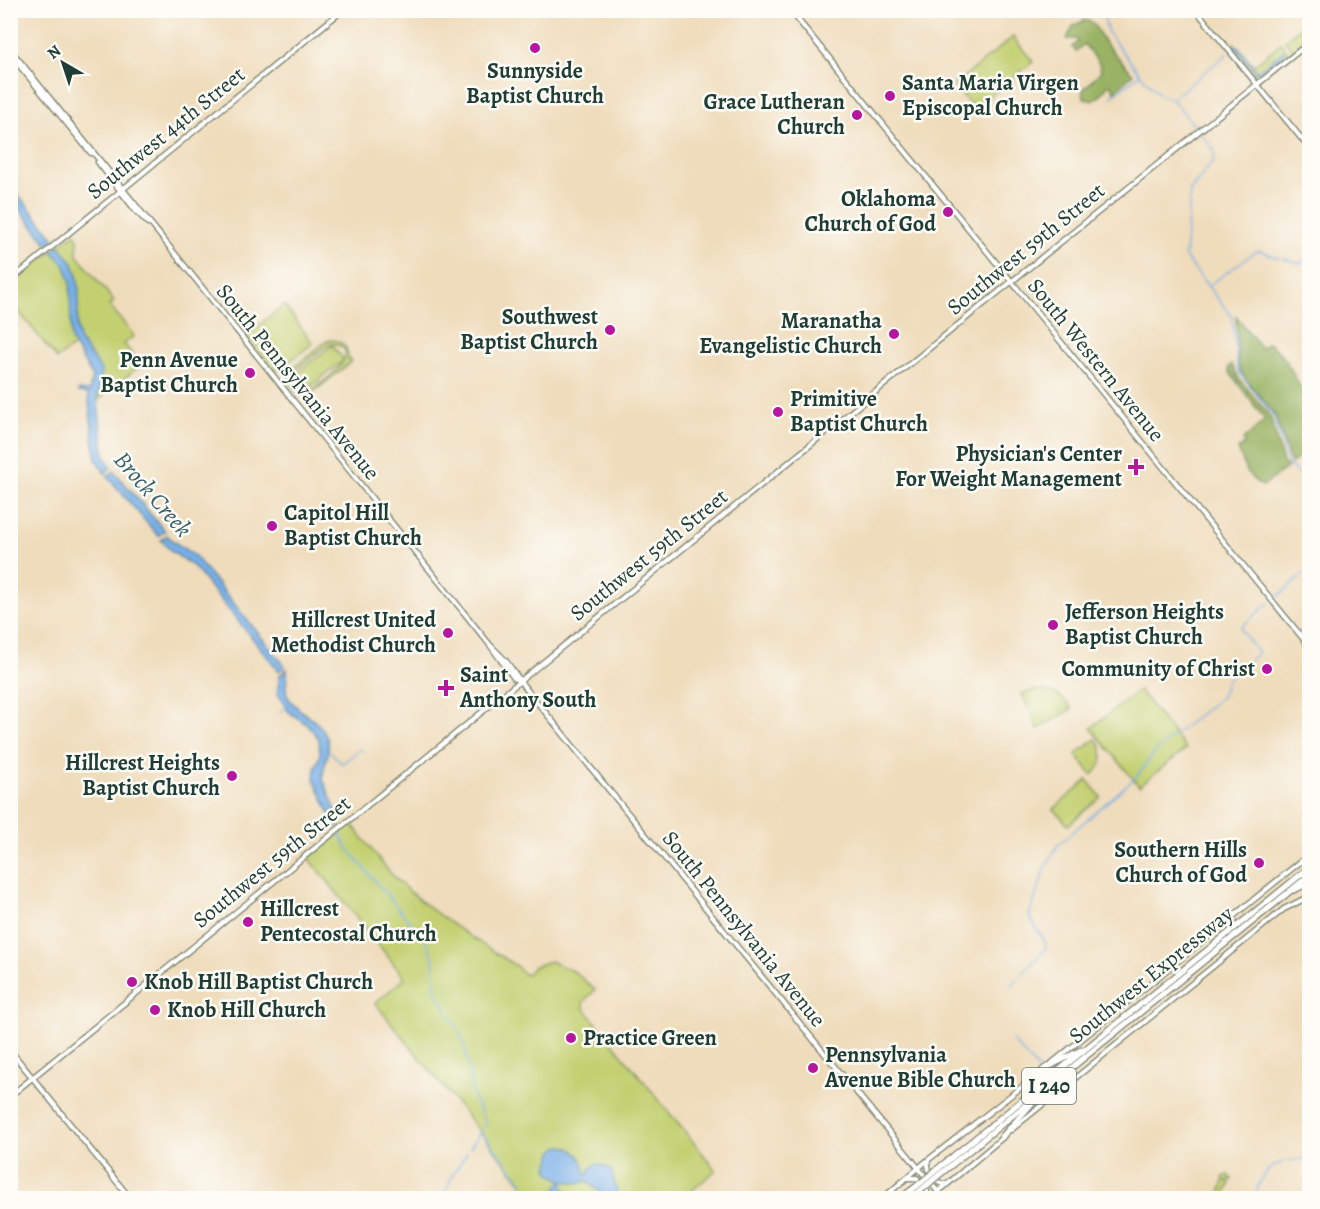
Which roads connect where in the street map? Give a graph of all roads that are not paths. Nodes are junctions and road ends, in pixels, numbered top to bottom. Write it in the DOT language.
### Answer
graph roads {
  1 [pos="343,10"];
  2 [pos="790,10"];
  3 [pos="1196,10"];
  4 [pos="1310,42"];
  5 [pos="10,52"];
  6 [pos="1257,84"];
  7 [pos="1310,150"];
  8 [pos="122,190"];
  9 [pos="10,281"];
  10 [pos="1011,282"];
  11 [pos="1310,647"];
  12 [pos="520,681"];
  13 [pos="1310,854"];
  14 [pos="1310,867"];
  15 [pos="1310,875"];
  16 [pos="1310,882"];
  17 [pos="1285,895"];
  18 [pos="1310,896"];
  19 [pos="1088,1047"];
  20 [pos="10,1050"];
  21 [pos="1044,1069"];
  22 [pos="33,1078"];
  23 [pos="1038,1095"];
  24 [pos="10,1096"];
  25 [pos="1002,1137"];
  26 [pos="928,1160"];
  27 [pos="918,1168"];
  28 [pos="937,1173"];
  29 [pos="906,1178"];
  30 [pos="948,1184"];
  31 [pos="919,1188"];
  32 [pos="938,1193"];
  33 [pos="130,1198"];
  34 [pos="883,1198"];
  35 [pos="901,1198"];
  36 [pos="910,1198"];
  37 [pos="929,1198"];
  38 [pos="943,1198"];
  1 -- 8 [label="main road, Southwest 44th Street"];
  2 -- 10 [label="main road, South Western Avenue"];
  3 -- 6 [label="main road"];
  4 -- 6 [label="main road, Southwest 59th Street"];
  5 -- 8 [label="main road, South Pennsylvania Avenue"];
  6 -- 7 [label="main road"];
  6 -- 10 [label="main road, Southwest 59th Street"];
  8 -- 9 [label="main road, Southwest 44th Street"];
  8 -- 12 [label="main road, South Pennsylvania Avenue"];
  10 -- 11 [label="main road, South Western Avenue"];
  10 -- 12 [label="main road, Southwest 59th Street"];
  12 -- 22 [label="main road, Southwest 59th Street"];
  12 -- 27 [label="main road, South Pennsylvania Avenue"];
  13 -- 21 [label="main road"];
  14 -- 19 [label="highway, Southwest Expressway / I 240"];
  15 -- 17 [label="highway, Southwest Expressway / I 240"];
  16 -- 17 [label="highway"];
  17 -- 23 [label="highway, Southwest Expressway / I 240"];
  18 -- 25 [label="main road"];
  19 -- 21 [label="highway"];
  19 -- 28 [label="highway, Southwest Expressway / I 240"];
  20 -- 22 [label="main road"];
  21 -- 26 [label="main road"];
  22 -- 24 [label="main road, Southwest 59th Street"];
  22 -- 33 [label="main road"];
  23 -- 25 [label="highway"];
  23 -- 28 [label="highway, Southwest Expressway / I 240"];
  25 -- 30 [label="main road"];
  26 -- 27 [label="main road"];
  26 -- 30 [label="main road"];
  27 -- 29 [label="main road"];
  27 -- 32 [label="main road, South Pennsylvania Avenue"];
  28 -- 31 [label="highway, Southwest Expressway / I 240, bridge"];
  29 -- 34 [label="main road"];
  29 -- 37 [label="main road"];
  30 -- 32 [label="main road"];
  31 -- 35 [label="highway, Southwest Expressway / I 240"];
  31 -- 36 [label="highway, Southwest Expressway / I 240"];
  32 -- 37 [label="main road"];
  32 -- 38 [label="main road, South Pennsylvania Avenue"];
}
